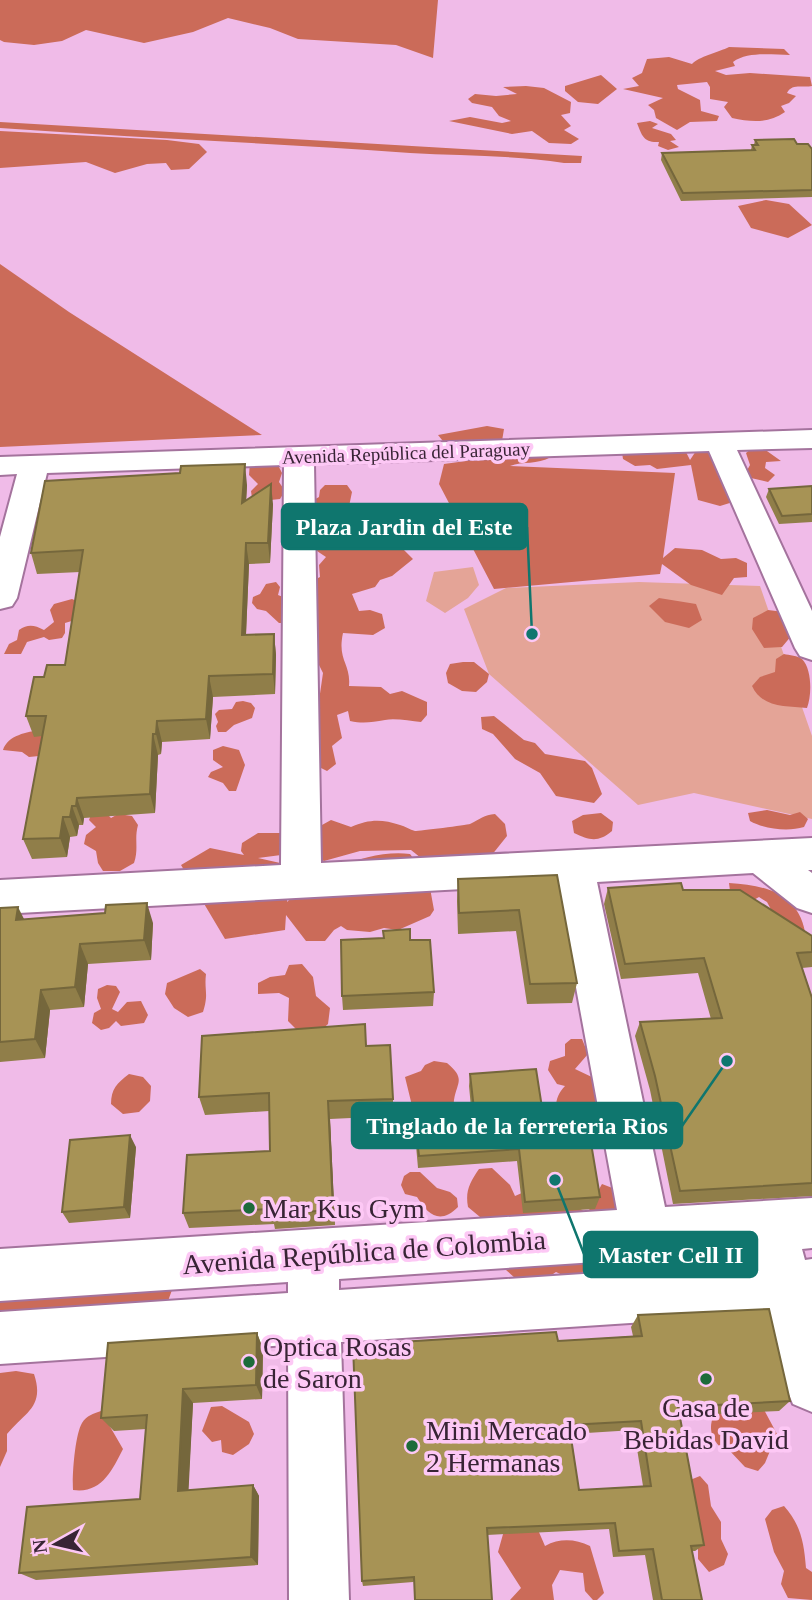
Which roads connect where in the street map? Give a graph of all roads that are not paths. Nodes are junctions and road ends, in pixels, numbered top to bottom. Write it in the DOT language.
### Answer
graph roads {
  1 [pos="812,439"];
  2 [pos="719,442"];
  3 [pos="299,456"];
  4 [pos="34,465"];
  5 [pos="0,466"];
  6 [pos="0,598"];
  7 [pos="812,648"];
  8 [pos="812,854"];
  9 [pos="762,858"];
  10 [pos="574,868"];
  11 [pos="301,881"];
  12 [pos="812,896"];
  13 [pos="0,897"];
  14 [pos="791,1225"];
  15 [pos="644,1233"];
  16 [pos="313,1257"];
  17 [pos="0,1275"];
  18 [pos="799,1285"];
  19 [pos="658,1295"];
  20 [pos="314,1318"];
  21 [pos="0,1338"];
  22 [pos="812,1385"];
  23 [pos="319,1600"];
  1 -- 2 [label="street, Avenida República del Paraguay"];
  2 -- 3 [label="street, Avenida República del Paraguay"];
  2 -- 7 [label="street"];
  3 -- 4 [label="street, Avenida República del Paraguay"];
  3 -- 11 [label="street"];
  4 -- 5 [label="street, Avenida República del Paraguay"];
  4 -- 6 [label="street"];
  8 -- 9 [label="street"];
  9 -- 10 [label="street"];
  9 -- 12 [label="street"];
  10 -- 11 [label="street"];
  10 -- 15 [label="street"];
  11 -- 13 [label="street"];
  14 -- 15 [label="street, Avenida República de Colombia"];
  14 -- 18 [label="street"];
  15 -- 16 [label="street, Avenida República de Colombia"];
  15 -- 19 [label="street"];
  16 -- 17 [label="street, Avenida República de Colombia"];
  16 -- 20 [label="street"];
  18 -- 19 [label="street"];
  18 -- 22 [label="street"];
  19 -- 20 [label="street"];
  20 -- 21 [label="street"];
  20 -- 23 [label="street"];
}
